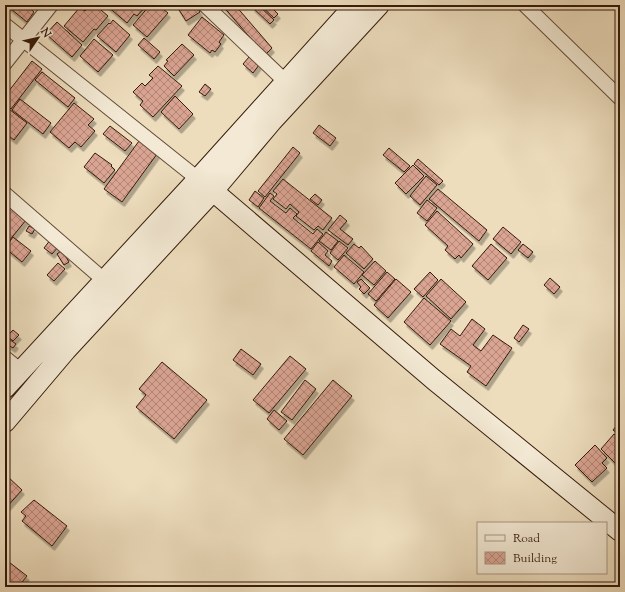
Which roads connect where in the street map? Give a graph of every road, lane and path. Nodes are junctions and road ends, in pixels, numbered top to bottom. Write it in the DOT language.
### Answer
graph roads {
  1 [pos="51,5"];
  2 [pos="205,5"];
  3 [pos="355,5"];
  4 [pos="379,5"];
  5 [pos="525,5"];
  6 [pos="5,25"];
  7 [pos="24,40"];
  8 [pos="5,63"];
  9 [pos="286,82"];
  10 [pos="620,98"];
  11 [pos="205,185"];
  12 [pos="5,194"];
  13 [pos="104,280"];
  14 [pos="5,358"];
  15 [pos="21,371"];
  16 [pos="5,388"];
  17 [pos="5,422"];
  18 [pos="620,531"];
  1 -- 7 [label="street"];
  2 -- 9 [label="street"];
  3 -- 9 [label="main road"];
  4 -- 11 [label="main road"];
  5 -- 10 [label="street"];
  6 -- 7 [label="street"];
  7 -- 8 [label="street"];
  7 -- 11 [label="street"];
  9 -- 11 [label="main road"];
  11 -- 13 [label="main road"];
  11 -- 17 [label="main road"];
  11 -- 18 [label="main road"];
  12 -- 13 [label="street"];
  13 -- 15 [label="main road"];
  14 -- 15 [label="street"];
  15 -- 16 [label="main road"];
}
